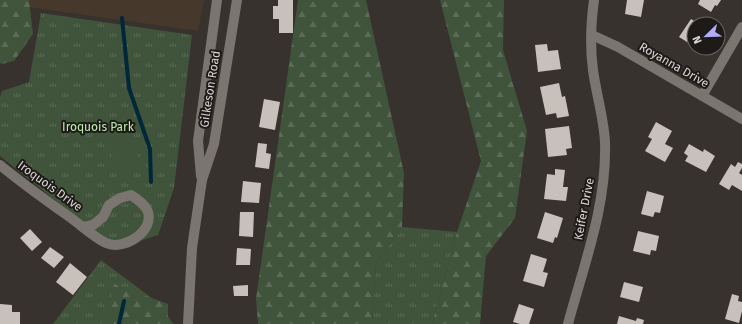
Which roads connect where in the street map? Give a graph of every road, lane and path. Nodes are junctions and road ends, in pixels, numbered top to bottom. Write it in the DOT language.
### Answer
graph roads {
  1 [pos="217,0"];
  2 [pos="238,0"];
  3 [pos="594,0"];
  4 [pos="742,27"];
  5 [pos="592,35"];
  6 [pos="702,96"];
  7 [pos="742,119"];
  8 [pos="0,165"];
  9 [pos="202,180"];
  10 [pos="84,227"];
  11 [pos="188,324"];
  12 [pos="568,324"];
  1 -- 9 [label="street, Gilkeson Road"];
  2 -- 9 [label="street, Gilkeson Road"];
  3 -- 5 [label="street, Keifer Drive"];
  4 -- 6 [label="street"];
  5 -- 6 [label="street, Royanna Drive"];
  5 -- 12 [label="street, Keifer Drive"];
  6 -- 7 [label="street, Royanna Drive"];
  8 -- 10 [label="street, Iroquois Drive"];
  9 -- 11 [label="street, Gilkeson Road"];
  10 -- 10 [label="street, Iroquois Drive"];
}
